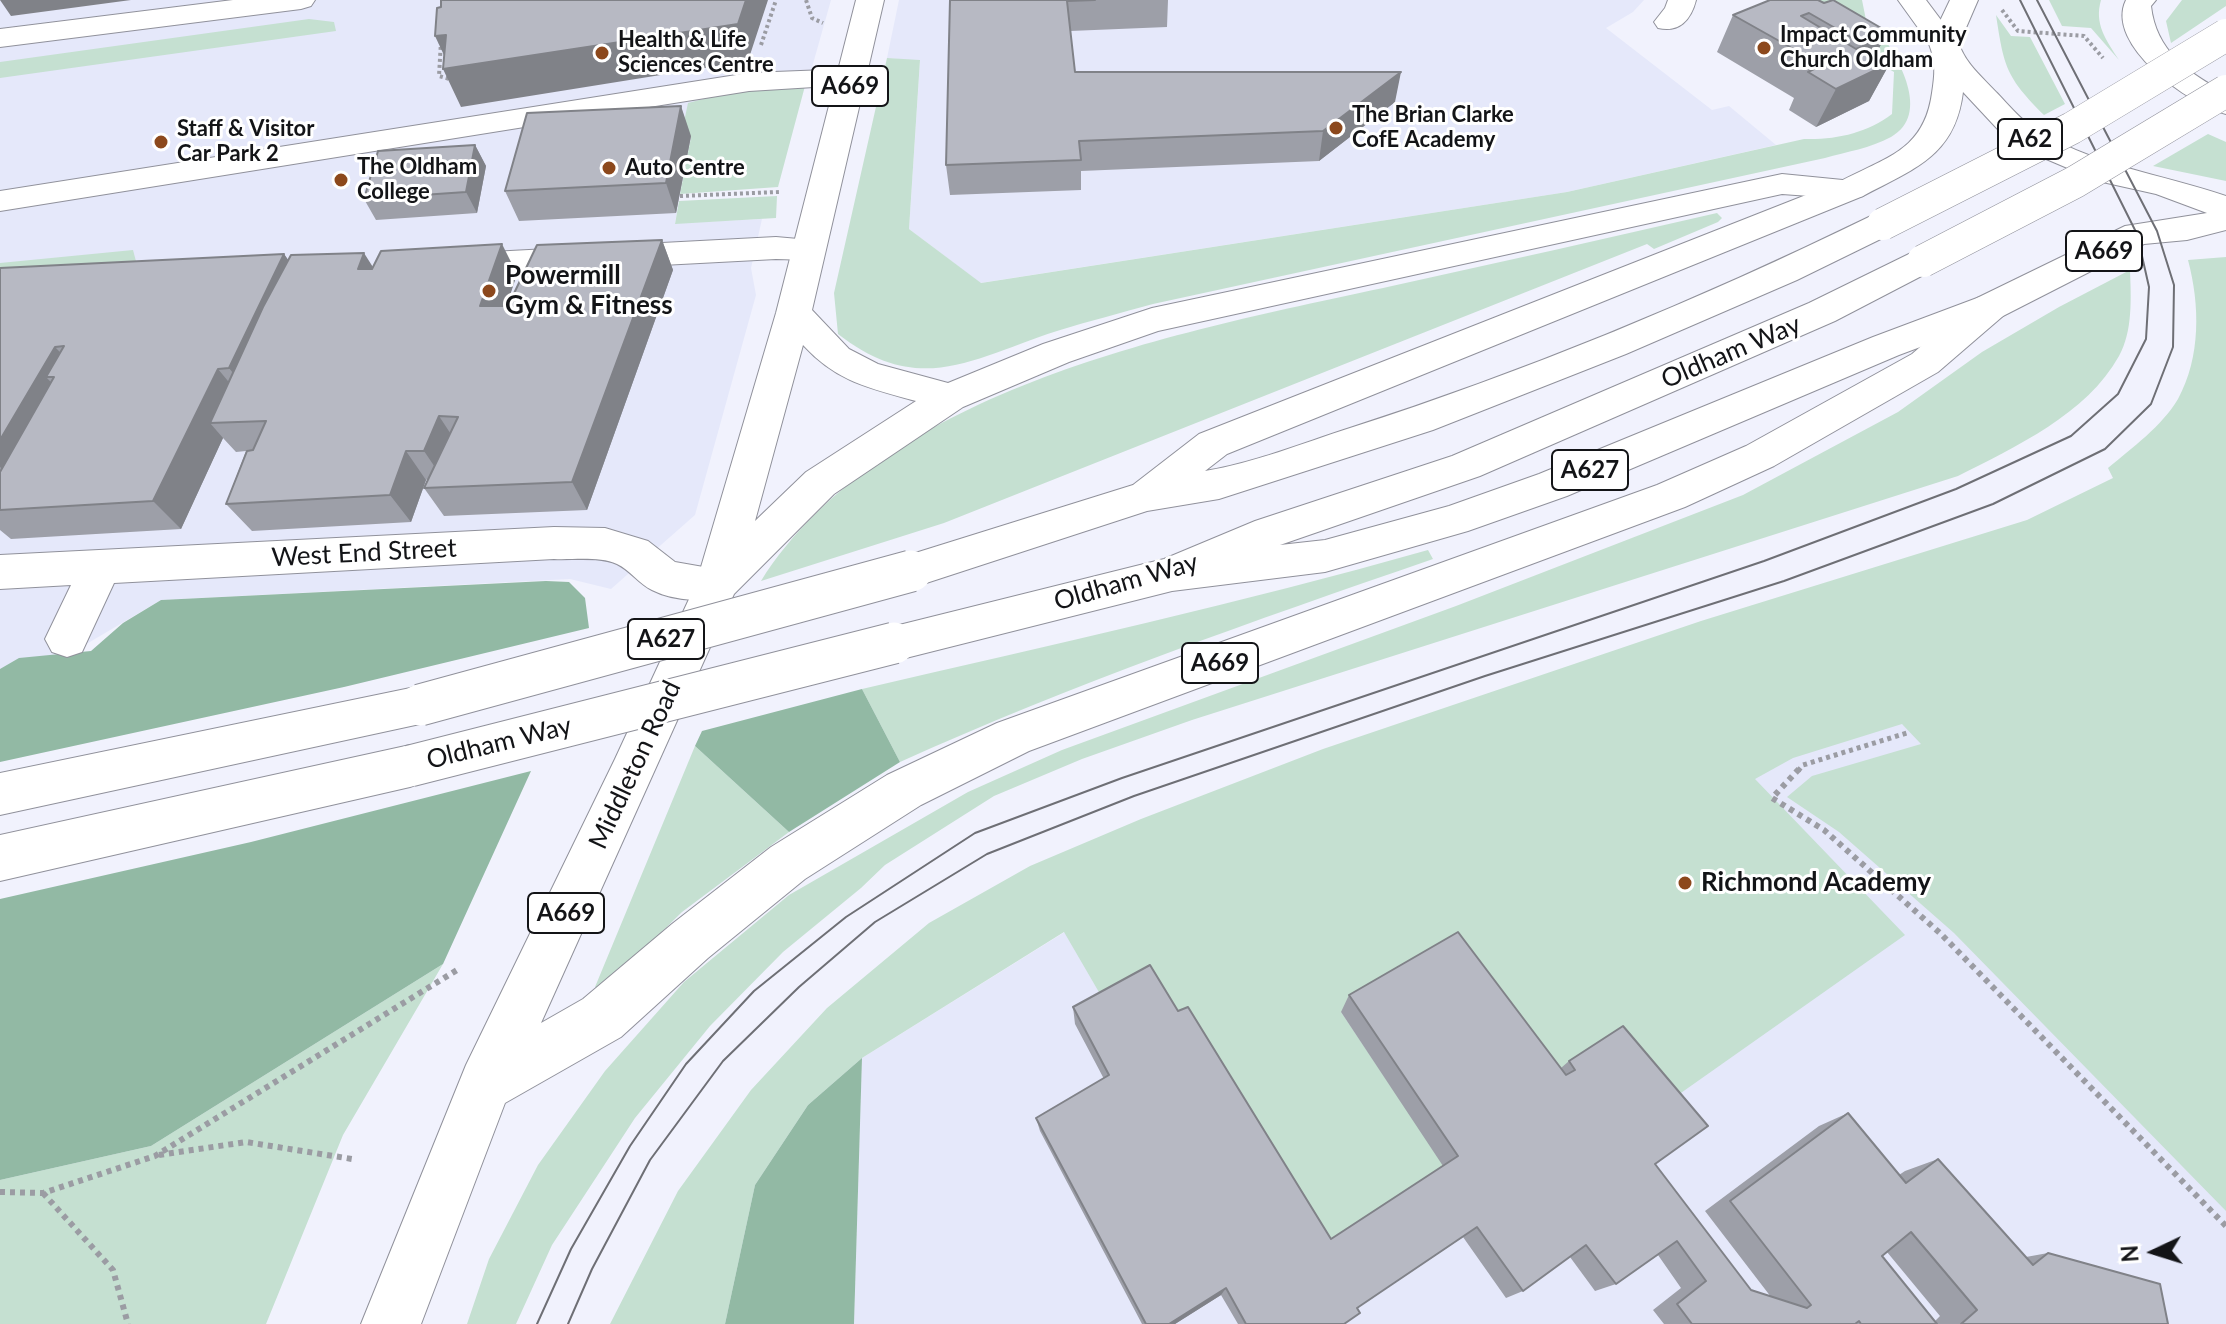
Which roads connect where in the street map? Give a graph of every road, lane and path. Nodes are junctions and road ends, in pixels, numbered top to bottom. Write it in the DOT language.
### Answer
graph roads {
  1 [pos="301,0"];
  2 [pos="309,0"];
  3 [pos="328,0"];
  4 [pos="776,0"];
  5 [pos="806,0"];
  6 [pos="870,0"];
  7 [pos="1912,0"];
  8 [pos="1964,0"];
  9 [pos="2142,0"];
  10 [pos="2005,12"];
  11 [pos="827,23"];
  12 [pos="442,29"];
  13 [pos="2226,35"];
  14 [pos="2084,36"];
  15 [pos="0,38"];
  16 [pos="758,53"];
  17 [pos="1948,54"];
  18 [pos="852,78"];
  19 [pos="455,80"];
  20 [pos="2226,91"];
  21 [pos="2226,105"];
  22 [pos="1851,189"];
  23 [pos="791,191"];
  24 [pos="680,196"];
  25 [pos="0,201"];
  26 [pos="2226,208"];
  27 [pos="2226,219"];
  28 [pos="809,249"];
  29 [pos="417,267"];
  30 [pos="1990,307"];
  31 [pos="794,313"];
  32 [pos="950,397"];
  33 [pos="1146,496"];
  34 [pos="100,567"];
  35 [pos="0,572"];
  36 [pos="1172,574"];
  37 [pos="717,584"];
  38 [pos="67,639"];
  39 [pos="1910,732"];
  40 [pos="0,794"];
  41 [pos="0,858"];
  42 [pos="457,970"];
  43 [pos="485,1084"];
  44 [pos="155,1156"];
  45 [pos="352,1159"];
  46 [pos="0,1192"];
  47 [pos="43,1193"];
  48 [pos="2226,1226"];
  49 [pos="128,1324"];
  50 [pos="391,1324"];
  1 -- 15 [label="main road"];
  2 -- 3 [label="main road"];
  4 -- 16 [label="path"];
  5 -- 11 [label="path"];
  6 -- 18 [label="main road, Middleton Road / A669"];
  7 -- 17 [label="main road"];
  8 -- 17 [label="main road"];
  9 -- 21 [label="main road"];
  10 -- 14 [label="path"];
  12 -- 19 [label="path"];
  13 -- 33 [label="main road, Oldham Way / A627, bridge"];
  17 -- 22 [label="main road, A627"];
  17 -- 26 [label="main road, A62"];
  18 -- 25 [label="main road"];
  18 -- 28 [label="main road, Middleton Road / A669"];
  20 -- 36 [label="main road, Oldham Way / A627, bridge"];
  22 -- 32 [label="main road, A669"];
  22 -- 33 [label="main road, A627"];
  23 -- 24 [label="path"];
  27 -- 30 [label="main road, A669"];
  28 -- 29 [label="main road"];
  28 -- 31 [label="main road, Middleton Road / A669"];
  30 -- 36 [label="main road, A627"];
  30 -- 43 [label="main road, A669"];
  31 -- 32 [label="main road"];
  31 -- 37 [label="main road, Middleton Road / A669"];
  32 -- 37 [label="main road, A669"];
  33 -- 40 [label="main road, Oldham Way / A627, bridge"];
  34 -- 35 [label="main road, West End Street"];
  34 -- 37 [label="main road, West End Street"];
  34 -- 38 [label="main road"];
  36 -- 41 [label="main road, Oldham Way / A627, bridge"];
  37 -- 43 [label="main road, Middleton Road / A669"];
  39 -- 48 [label="path"];
  42 -- 44 [label="path"];
  43 -- 50 [label="main road, Middleton Road / A669"];
  44 -- 45 [label="path"];
  44 -- 47 [label="path"];
  46 -- 47 [label="path"];
  47 -- 49 [label="path"];
}
